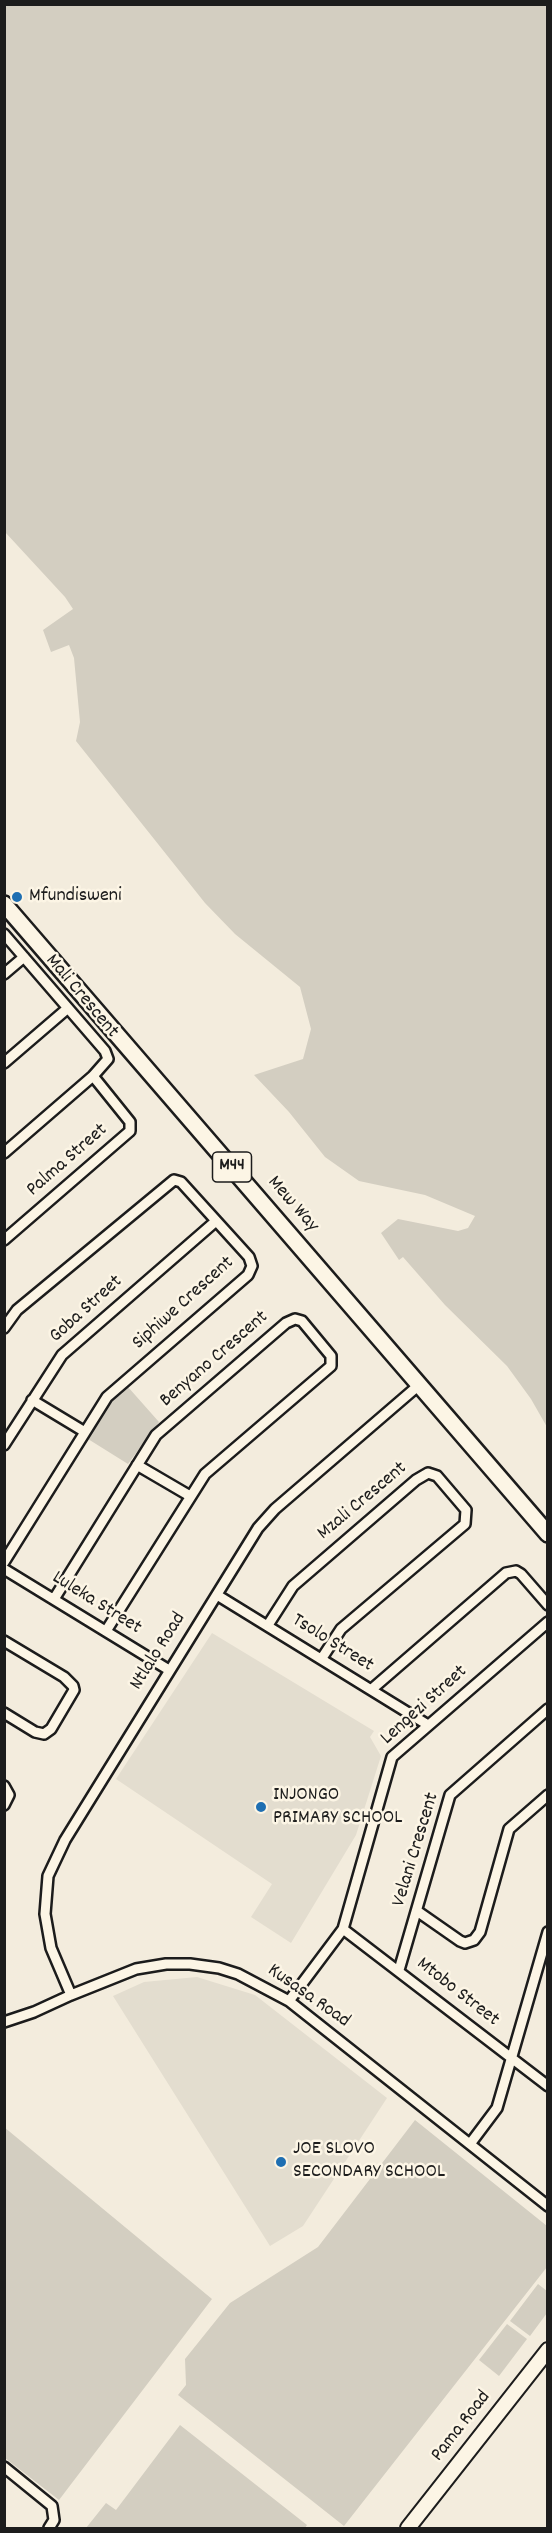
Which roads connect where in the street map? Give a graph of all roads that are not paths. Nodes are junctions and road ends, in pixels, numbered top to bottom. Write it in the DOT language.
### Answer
graph roads {
  1 [pos="4,904"];
  2 [pos="4,934"];
  3 [pos="24,957"];
  4 [pos="4,974"];
  5 [pos="68,1008"];
  6 [pos="4,1063"];
  7 [pos="93,1076"];
  8 [pos="4,1153"];
  9 [pos="216,1221"];
  10 [pos="4,1226"];
  11 [pos="8,1237"];
  12 [pos="4,1328"];
  13 [pos="419,1384"];
  14 [pos="32,1400"];
  15 [pos="85,1432"];
  16 [pos="4,1445"];
  17 [pos="137,1465"];
  18 [pos="190,1496"];
  19 [pos="548,1534"];
  20 [pos="4,1562"];
  21 [pos="4,1569"];
  22 [pos="217,1595"];
  23 [pos="54,1599"];
  24 [pos="548,1605"];
  25 [pos="548,1622"];
  26 [pos="268,1625"];
  27 [pos="106,1631"];
  28 [pos="4,1641"];
  29 [pos="322,1658"];
  30 [pos="169,1670"];
  31 [pos="372,1689"];
  32 [pos="548,1709"];
  33 [pos="4,1713"];
  34 [pos="428,1725"];
  35 [pos="4,1786"];
  36 [pos="548,1795"];
  37 [pos="4,1805"];
  38 [pos="417,1911"];
  39 [pos="343,1929"];
  40 [pos="548,1932"];
  41 [pos="399,1970"];
  42 [pos="71,1995"];
  43 [pos="289,2001"];
  44 [pos="4,2022"];
  45 [pos="511,2058"];
  46 [pos="548,2086"];
  47 [pos="470,2144"];
  48 [pos="548,2206"];
  49 [pos="548,2350"];
  50 [pos="4,2467"];
  51 [pos="49,2529"];
  52 [pos="408,2529"];
  1 -- 13 [label="main road, Mew Way / M44"];
  2 -- 3 [label="street, Mali Crescent"];
  3 -- 4 [label="street"];
  3 -- 5 [label="street, Mali Crescent"];
  5 -- 6 [label="street"];
  5 -- 7 [label="street, Mali Crescent"];
  7 -- 8 [label="street, Mali Crescent"];
  7 -- 11 [label="street, Palma Street"];
  9 -- 12 [label="street, Siphiwe Crescent"];
  9 -- 14 [label="street, Goba Street"];
  9 -- 15 [label="street, Siphiwe Crescent"];
  10 -- 11 [label="street"];
  13 -- 19 [label="main road, Mew Way / M44"];
  13 -- 22 [label="street, Ntlalo Road"];
  14 -- 15 [label="street"];
  14 -- 16 [label="street, Goba Street"];
  15 -- 20 [label="street, Siphiwe Crescent"];
  17 -- 18 [label="street"];
  17 -- 18 [label="street, Benyano Crescent"];
  17 -- 23 [label="street, Benyano Crescent"];
  18 -- 27 [label="street, Benyano Crescent"];
  21 -- 23 [label="street, Luleka Street"];
  22 -- 26 [label="street, Tsolo Street"];
  22 -- 30 [label="street, Ntlalo Road"];
  23 -- 27 [label="street, Luleka Street"];
  24 -- 31 [label="street"];
  25 -- 34 [label="street, Lengezi Street"];
  26 -- 29 [label="street, Tsolo Street"];
  26 -- 29 [label="street, Mzali Crescent"];
  27 -- 30 [label="street, Luleka Street"];
  28 -- 33 [label="street"];
  29 -- 31 [label="street, Tsolo Street"];
  30 -- 42 [label="street, Ntlalo Road"];
  31 -- 34 [label="street, Tsolo Street"];
  32 -- 38 [label="street, Velani Crescent"];
  34 -- 39 [label="street, Lengezi Street"];
  35 -- 37 [label="street"];
  36 -- 38 [label="street"];
  38 -- 41 [label="street, Velani Crescent"];
  39 -- 41 [label="street, Mtobo Street"];
  39 -- 43 [label="street, Lengezi Street"];
  40 -- 45 [label="street"];
  41 -- 45 [label="street, Mtobo Street"];
  42 -- 43 [label="street, Kusasa Road"];
  42 -- 44 [label="street, Kusasa Road"];
  43 -- 47 [label="street, Kusasa Road"];
  45 -- 46 [label="street, Mtobo Street"];
  45 -- 47 [label="street"];
  47 -- 48 [label="street, Kusasa Road"];
  49 -- 52 [label="street, Pama Road"];
  50 -- 51 [label="street"];
}
